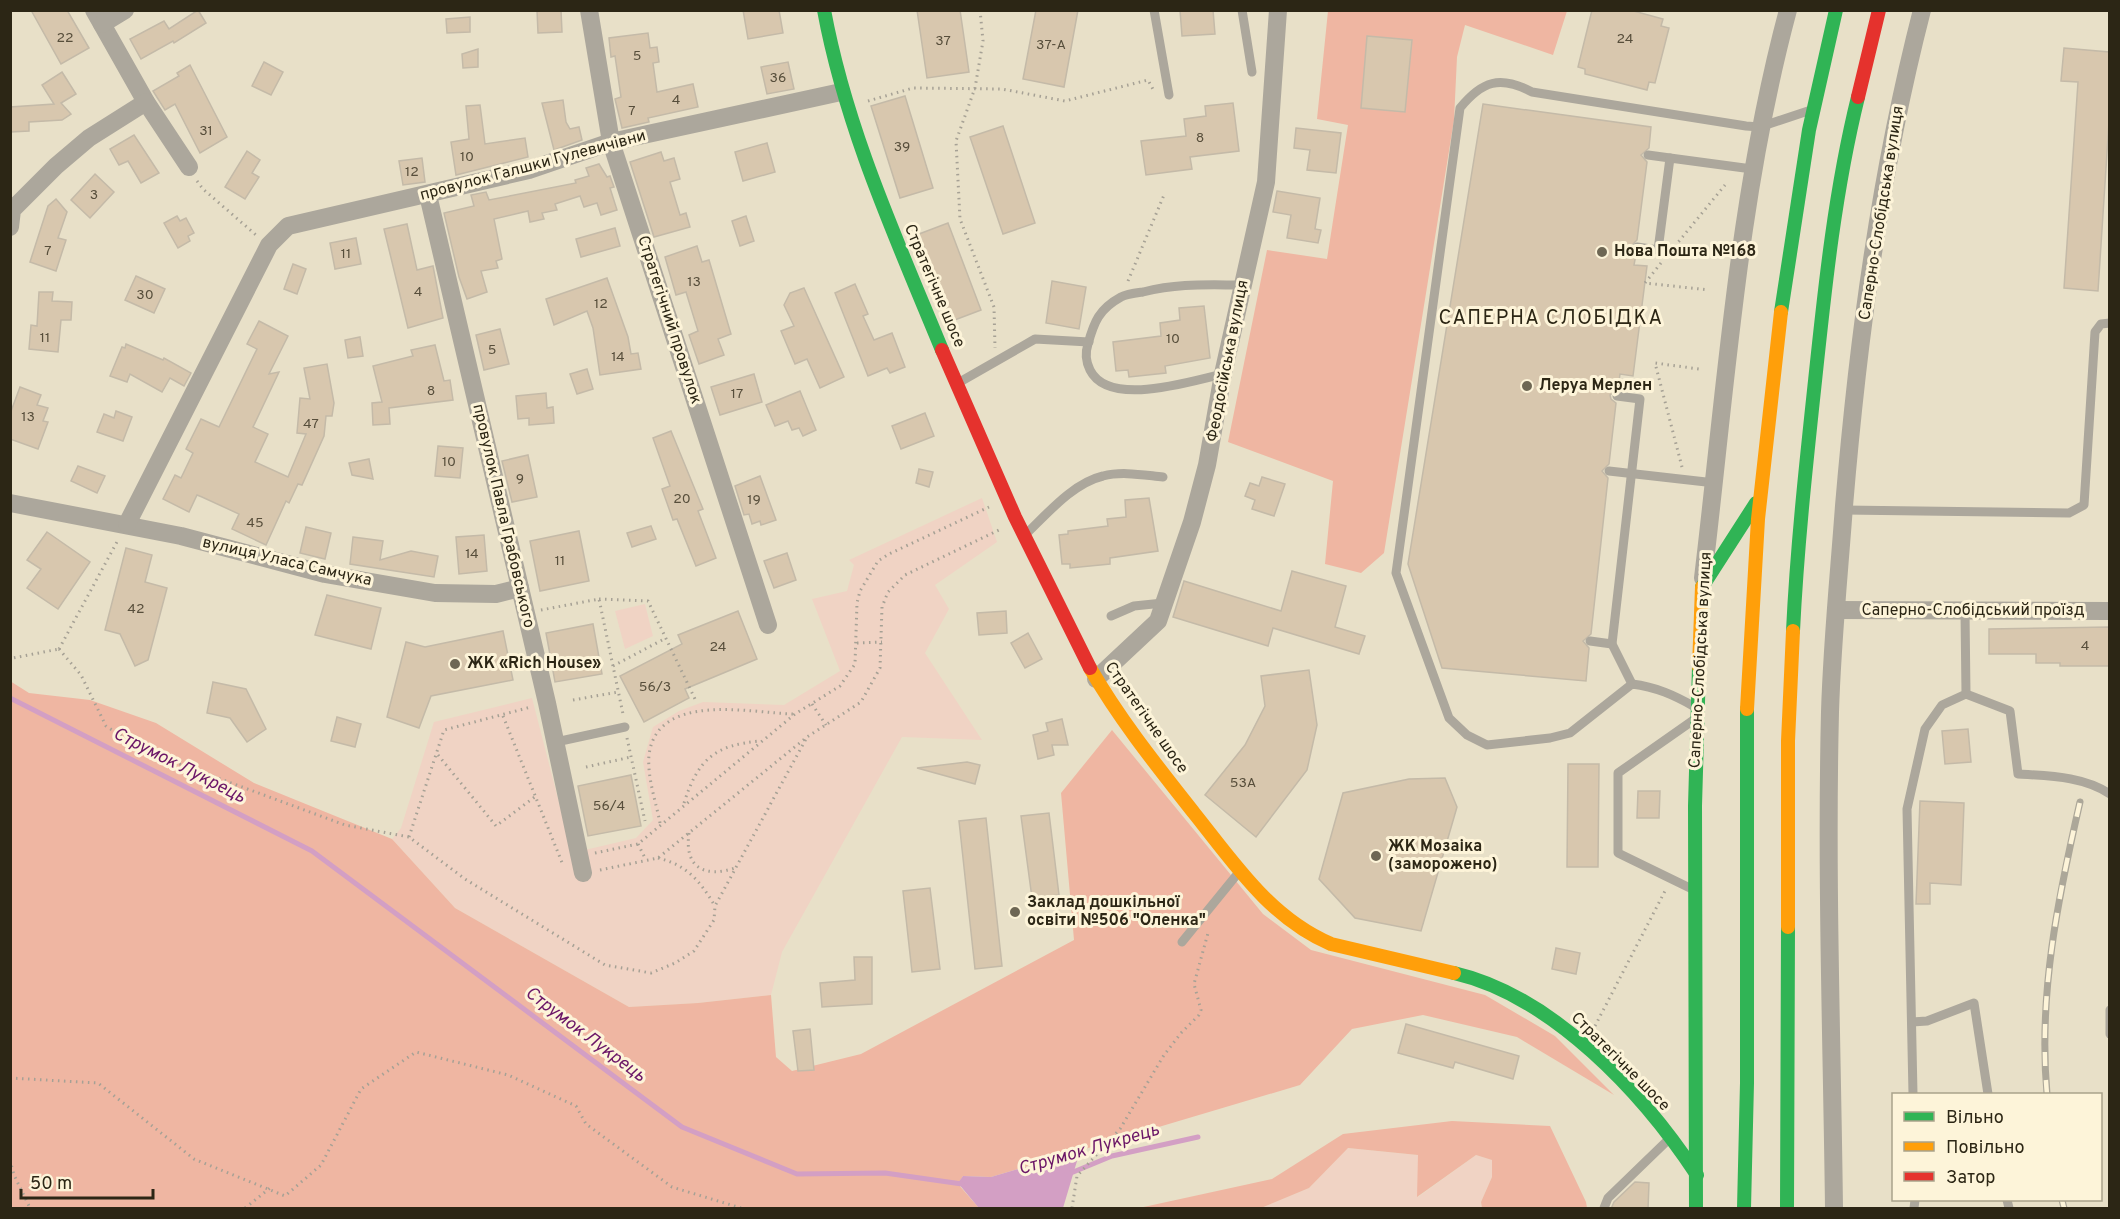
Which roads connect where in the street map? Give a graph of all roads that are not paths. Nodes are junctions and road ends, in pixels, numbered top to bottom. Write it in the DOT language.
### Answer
graph roads {
  1 [pos="125,10"];
  2 [pos="589,10"];
  3 [pos="824,10"];
  4 [pos="1154,10"];
  5 [pos="1242,10"];
  6 [pos="1278,10"];
  7 [pos="1836,10"];
  8 [pos="1879,10"];
  9 [pos="1922,10"];
  10 [pos="1786,11"];
  11 [pos="98,17"];
  12 [pos="1252,72"];
  13 [pos="841,92"];
  14 [pos="1169,95"];
  15 [pos="146,102"];
  16 [pos="1812,110"];
  17 [pos="1760,127"];
  18 [pos="610,142"];
  19 [pos="1648,155"];
  20 [pos="1670,158"];
  21 [pos="189,167"];
  22 [pos="1752,169"];
  23 [pos="428,195"];
  24 [pos="11,215"];
  25 [pos="1636,247"];
  26 [pos="1243,285"];
  27 [pos="2109,323"];
  28 [pos="1089,342"];
  29 [pos="1223,374"];
  30 [pos="956,384"];
  31 [pos="1617,396"];
  32 [pos="1609,471"];
  33 [pos="1631,474"];
  34 [pos="1163,477"];
  35 [pos="1715,483"];
  36 [pos="1758,498"];
  37 [pos="10,503"];
  38 [pos="1844,510"];
  39 [pos="127,524"];
  40 [pos="1024,537"];
  41 [pos="520,588"];
  42 [pos="1702,588"];
  43 [pos="1163,603"];
  44 [pos="1836,610"];
  45 [pos="2109,611"];
  46 [pos="1965,612"];
  47 [pos="1111,616"];
  48 [pos="768,625"];
  49 [pos="1590,641"];
  50 [pos="1612,644"];
  51 [pos="1096,679"];
  52 [pos="1632,684"];
  53 [pos="1966,694"];
  54 [pos="1697,713"];
  55 [pos="625,727"];
  56 [pos="556,742"];
  57 [pos="2109,794"];
  58 [pos="581,865"];
  59 [pos="1240,870"];
  60 [pos="1694,891"];
  61 [pos="1182,942"];
  62 [pos="2109,1010"];
  63 [pos="1912,1023"];
  64 [pos="2109,1034"];
  65 [pos="1913,1093"];
  66 [pos="1988,1093"];
  67 [pos="1672,1137"];
  68 [pos="1697,1175"];
  69 [pos="1604,1209"];
  70 [pos="1696,1209"];
  71 [pos="1744,1209"];
  72 [pos="1787,1209"];
  73 [pos="1834,1209"];
  1 -- 11 [label="street"];
  2 -- 18 [label="street, Стратегічний провулок"];
  3 -- 13 [label="main road, Стратегічне шосе"];
  4 -- 14 [label="lane"];
  5 -- 12 [label="lane"];
  6 -- 26 [label="street, Феодосійська вулиця"];
  7 -- 16 [label="main road"];
  8 -- 72 [label="main road"];
  9 -- 38 [label="street, Саперно-Слобідська вулиця"];
  10 -- 17 [label="street, Саперно-Слобідська вулиця"];
  11 -- 15 [label="street"];
  13 -- 18 [label="street, провулок Галшки Гулевичівни"];
  13 -- 30 [label="main road, Стратегічне шосе"];
  15 -- 21 [label="street"];
  15 -- 24 [label="street"];
  16 -- 17 [label="lane"];
  16 -- 36 [label="main road"];
  17 -- 22 [label="street, Саперно-Слобідська вулиця"];
  17 -- 52 [label="lane"];
  18 -- 23 [label="street, провулок Галшки Гулевичівни"];
  18 -- 48 [label="street, Стратегічний провулок"];
  19 -- 20 [label="lane"];
  20 -- 22 [label="lane"];
  20 -- 25 [label="lane"];
  22 -- 35 [label="street, Саперно-Слобідська вулиця"];
  23 -- 39 [label="street, провулок Галшки Гулевичівни"];
  23 -- 41 [label="street, провулок Павла Грабовського"];
  26 -- 28 [label="lane"];
  26 -- 29 [label="street, Феодосійська вулиця"];
  27 -- 38 [label="lane"];
  28 -- 29 [label="lane"];
  28 -- 30 [label="lane"];
  29 -- 43 [label="street, Феодосійська вулиця"];
  30 -- 40 [label="main road, Стратегічне шосе"];
  31 -- 33 [label="lane"];
  32 -- 33 [label="lane"];
  33 -- 35 [label="lane"];
  33 -- 50 [label="lane"];
  34 -- 40 [label="lane"];
  35 -- 42 [label="street, Саперно-Слобідська вулиця"];
  36 -- 42 [label="main road"];
  36 -- 71 [label="main road"];
  37 -- 39 [label="street, вулиця Уласа Самчука"];
  38 -- 44 [label="street, Саперно-Слобідська вулиця"];
  39 -- 41 [label="street, вулиця Уласа Самчука"];
  40 -- 51 [label="main road, Стратегічне шосе"];
  41 -- 56 [label="street, провулок Павла Грабовського"];
  42 -- 54 [label="main road, Саперно-Слобідська вулиця"];
  43 -- 47 [label="lane"];
  43 -- 51 [label="street, Феодосійська вулиця"];
  44 -- 46 [label="street, Саперно-Слобідський проїзд"];
  44 -- 73 [label="street, Саперно-Слобідська вулиця"];
  45 -- 46 [label="street, Саперно-Слобідський проїзд"];
  46 -- 53 [label="lane"];
  49 -- 50 [label="lane"];
  50 -- 52 [label="lane"];
  51 -- 59 [label="main road, Стратегічне шосе"];
  52 -- 54 [label="lane"];
  53 -- 57 [label="lane"];
  53 -- 63 [label="lane"];
  54 -- 60 [label="main road, Саперно-Слобідська вулиця"];
  54 -- 60 [label="lane"];
  55 -- 56 [label="lane"];
  56 -- 58 [label="street, провулок Павла Грабовського"];
  59 -- 61 [label="lane"];
  59 -- 67 [label="main road, Стратегічне шосе"];
  60 -- 68 [label="main road, Саперно-Слобідська вулиця"];
  62 -- 64 [label="lane"];
  63 -- 65 [label="lane"];
  63 -- 66 [label="lane"];
  67 -- 68 [label="main road, Стратегічне шосе"];
  67 -- 69 [label="lane"];
  68 -- 70 [label="main road, Саперно-Слобідська вулиця"];
}
